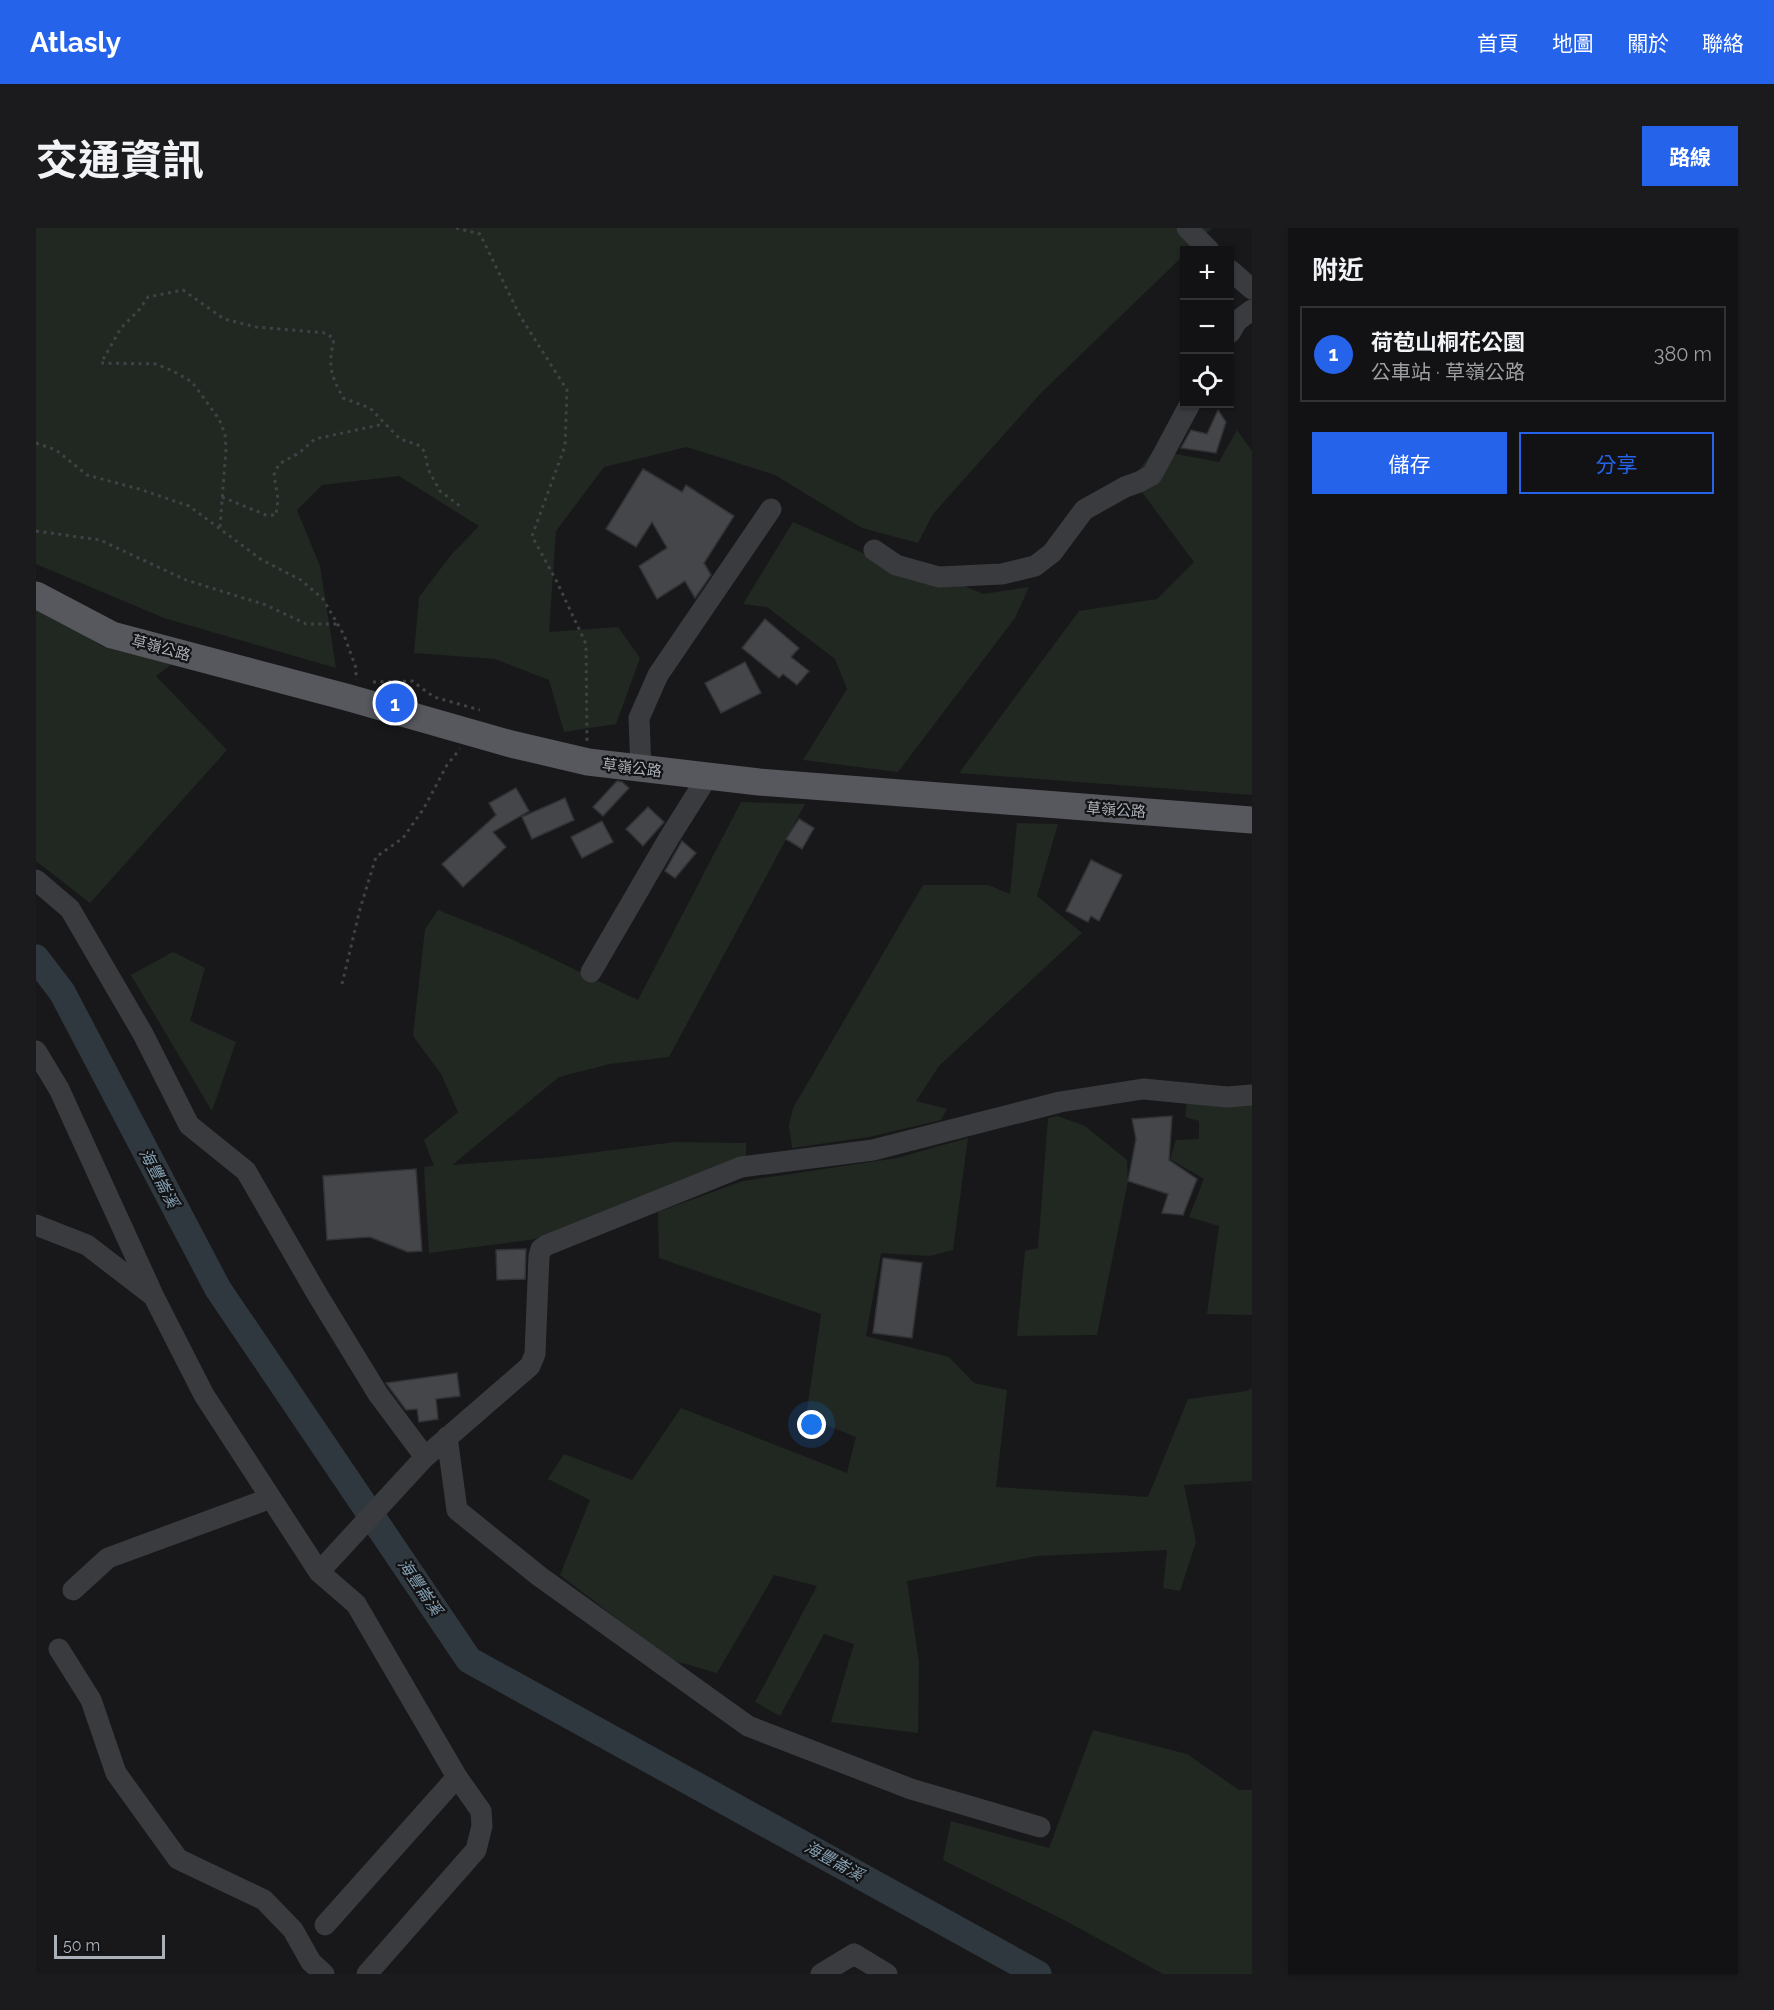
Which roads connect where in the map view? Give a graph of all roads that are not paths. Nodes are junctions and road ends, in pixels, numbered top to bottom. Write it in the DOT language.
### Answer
graph roads {
  1 [pos="1187,228"];
  2 [pos="1205,246"];
  3 [pos="1234,273"];
  4 [pos="1252,289"];
  5 [pos="1252,310"];
  6 [pos="1234,326"];
  7 [pos="1188,408"];
  8 [pos="771,509"];
  9 [pos="874,550"];
  10 [pos="36,595"];
  11 [pos="641,770"];
  12 [pos="708,776"];
  13 [pos="1252,820"];
  14 [pos="36,880"];
  15 [pos="591,972"];
  16 [pos="36,1051"];
  17 [pos="1252,1095"];
  18 [pos="36,1225"];
  19 [pos="154,1297"];
  20 [pos="447,1437"];
  21 [pos="425,1457"];
  22 [pos="271,1498"];
  23 [pos="319,1572"];
  24 [pos="73,1590"];
  25 [pos="59,1649"];
  26 [pos="457,1777"];
  27 [pos="1040,1827"];
  28 [pos="325,1925"];
  29 [pos="324,1974"];
  30 [pos="367,1974"];
  31 [pos="821,1974"];
  32 [pos="886,1974"];
  1 -- 2 [label="street"];
  3 -- 4 [label="street"];
  5 -- 6 [label="street"];
  7 -- 9 [label="street"];
  8 -- 11 [label="street"];
  10 -- 11 [label="main road, 草嶺公路"];
  11 -- 12 [label="main road, 草嶺公路"];
  12 -- 13 [label="main road, 草嶺公路"];
  12 -- 15 [label="street"];
  14 -- 21 [label="street"];
  16 -- 19 [label="street"];
  17 -- 20 [label="street"];
  18 -- 19 [label="street"];
  19 -- 22 [label="street"];
  20 -- 21 [label="street"];
  20 -- 27 [label="street"];
  21 -- 23 [label="street"];
  22 -- 23 [label="street"];
  22 -- 24 [label="street"];
  23 -- 26 [label="street"];
  25 -- 29 [label="street"];
  26 -- 28 [label="street"];
  26 -- 30 [label="street"];
  31 -- 32 [label="street"];
}
